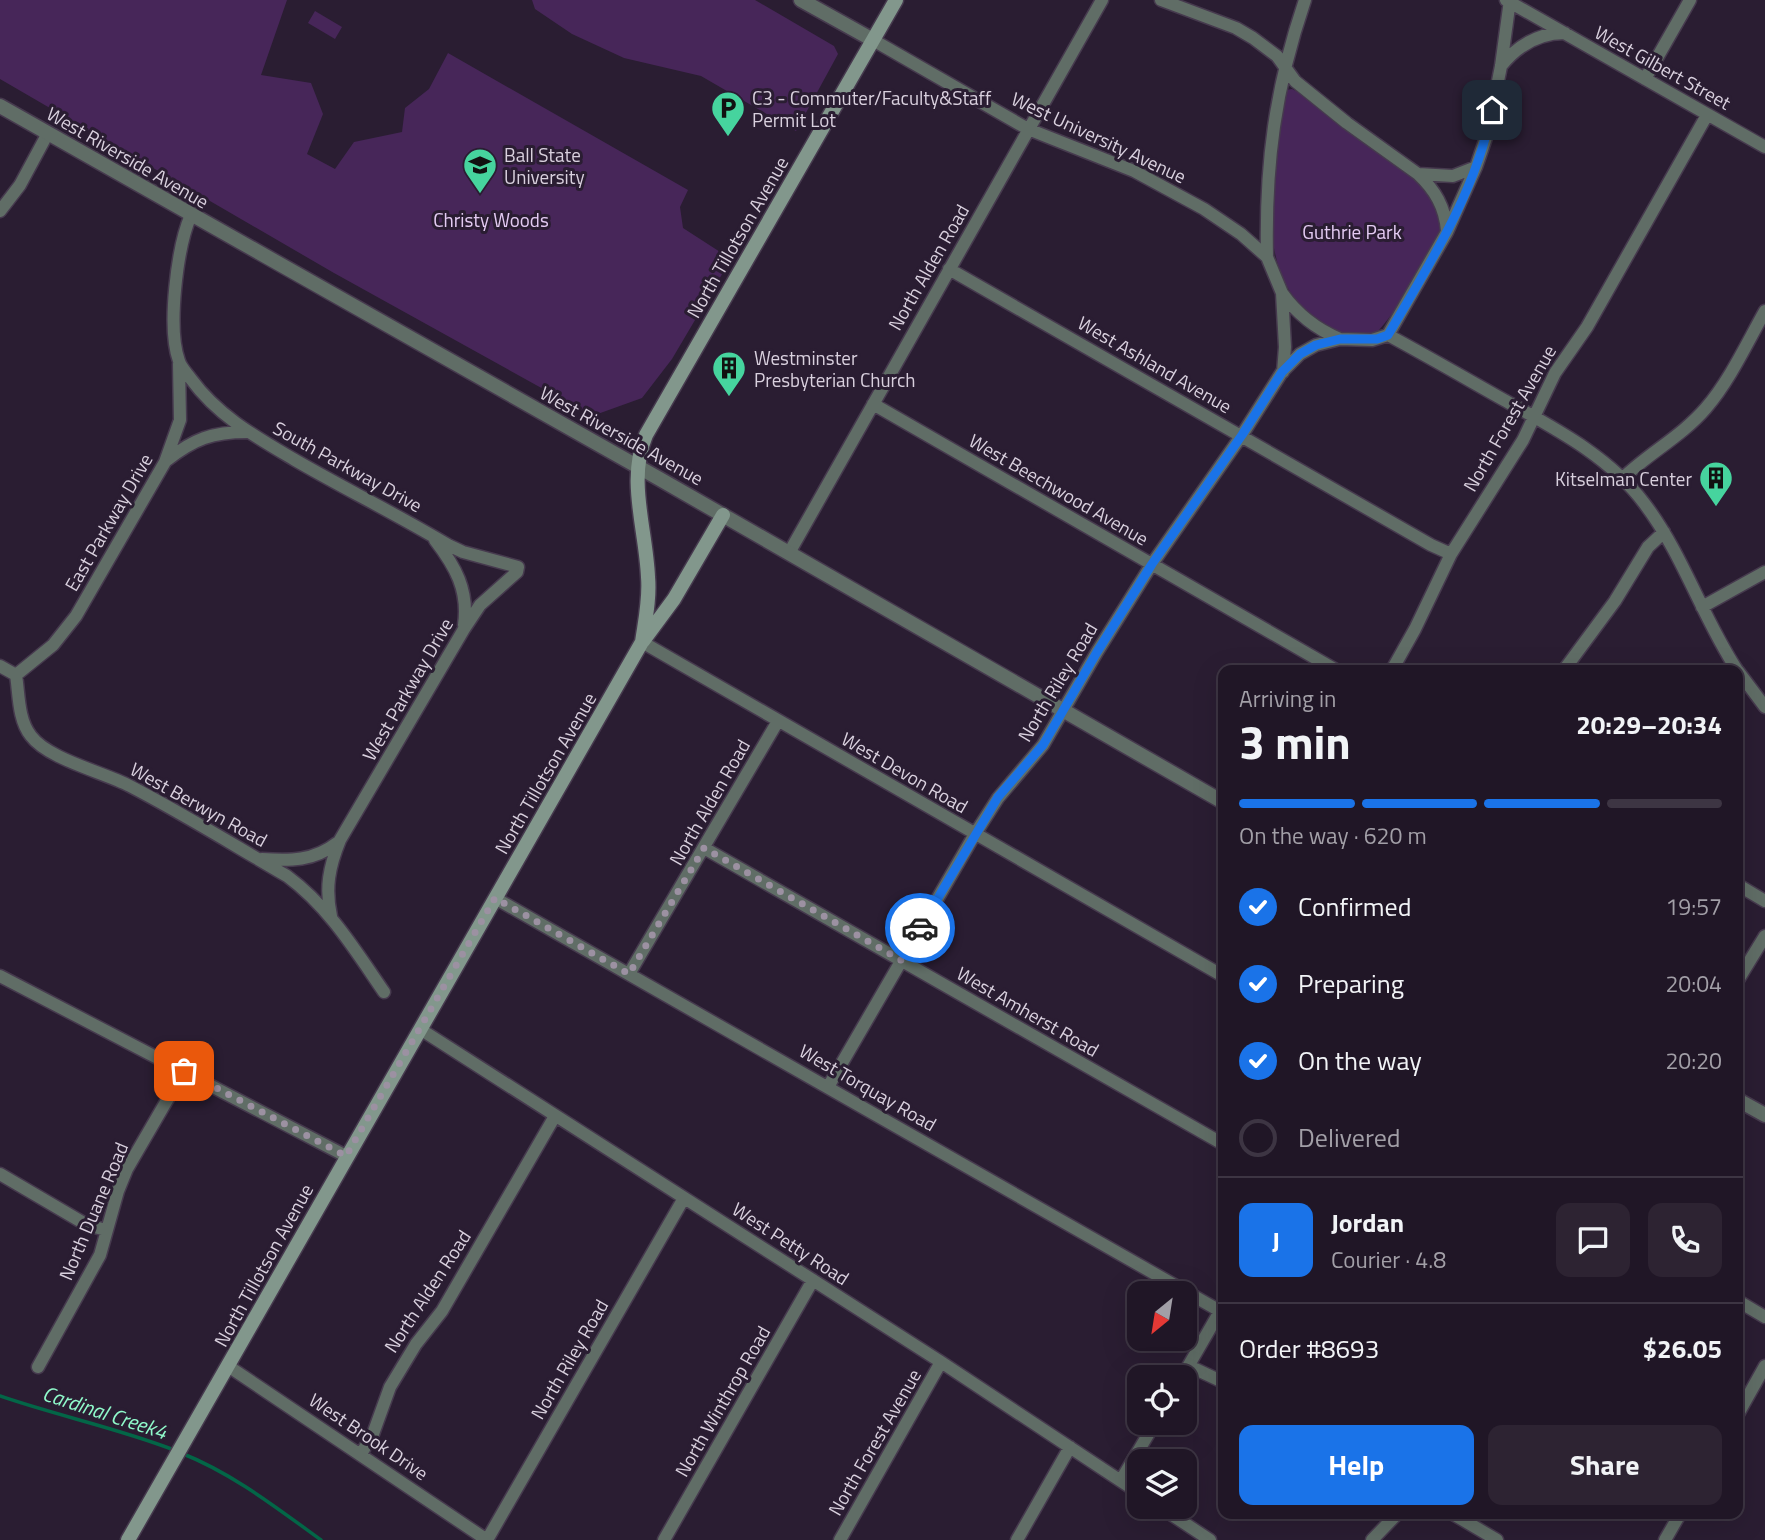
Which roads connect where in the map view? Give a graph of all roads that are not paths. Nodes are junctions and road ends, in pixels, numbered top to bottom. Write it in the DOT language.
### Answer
graph roads {
  1 [pos="801,0"];
  2 [pos="896,0"];
  3 [pos="1102,0"];
  4 [pos="1161,0"];
  5 [pos="1305,0"];
  6 [pos="1690,0"];
  7 [pos="1508,1"];
  8 [pos="1565,33"];
  9 [pos="873,40"];
  10 [pos="1284,66"];
  11 [pos="1501,66"];
  12 [pos="1645,79"];
  13 [pos="0,106"];
  14 [pos="1707,115"];
  15 [pos="1028,129"];
  16 [pos="48,133"];
  17 [pos="1765,147"];
  18 [pos="1476,167"];
  19 [pos="1418,174"];
  20 [pos="0,211"];
  21 [pos="191,215"];
  22 [pos="1447,232"];
  23 [pos="1267,257"];
  24 [pos="949,269"];
  25 [pos="1282,293"];
  26 [pos="1765,311"];
  27 [pos="1388,335"];
  28 [pos="1340,339"];
  29 [pos="179,363"];
  30 [pos="1282,372"];
  31 [pos="873,404"];
  32 [pos="1534,417"];
  33 [pos="247,432"];
  34 [pos="1242,435"];
  35 [pos="165,462"];
  36 [pos="637,466"];
  37 [pos="1623,478"];
  38 [pos="723,515"];
  39 [pos="1664,532"];
  40 [pos="430,534"];
  41 [pos="789,553"];
  42 [pos="1451,554"];
  43 [pos="1152,564"];
  44 [pos="518,567"];
  45 [pos="1765,572"];
  46 [pos="1702,607"];
  47 [pos="464,629"];
  48 [pos="642,642"];
  49 [pos="1327,665"];
  50 [pos="1395,665"];
  51 [pos="1568,665"];
  52 [pos="1733,665"];
  53 [pos="0,666"];
  54 [pos="16,675"];
  55 [pos="1743,681"];
  56 [pos="1765,707"];
  57 [pos="1064,710"];
  58 [pos="778,721"];
  59 [pos="1218,799"];
  60 [pos="975,834"];
  61 [pos="340,840"];
  62 [pos="704,848"];
  63 [pos="256,858"];
  64 [pos="1743,888"];
  65 [pos="495,898"];
  66 [pos="1765,901"];
  67 [pos="331,916"];
  68 [pos="1765,936"];
  69 [pos="901,960"];
  70 [pos="1743,972"];
  71 [pos="1218,973"];
  72 [pos="629,974"];
  73 [pos="0,976"];
  74 [pos="384,992"];
  75 [pos="420,1029"];
  76 [pos="184,1071"];
  77 [pos="828,1087"];
  78 [pos="1743,1103"];
  79 [pos="1765,1115"];
  80 [pos="555,1116"];
  81 [pos="1218,1141"];
  82 [pos="346,1156"];
  83 [pos="0,1174"];
  84 [pos="684,1198"];
  85 [pos="106,1230"];
  86 [pos="813,1280"];
  87 [pos="1743,1304"];
  88 [pos="1218,1306"];
  89 [pos="1218,1315"];
  90 [pos="1765,1317"];
  91 [pos="941,1362"];
  92 [pos="1189,1365"];
  93 [pos="228,1366"];
  94 [pos="1765,1366"];
  95 [pos="38,1367"];
  96 [pos="1197,1375"];
  97 [pos="1218,1381"];
  98 [pos="1743,1404"];
  99 [pos="1148,1435"];
  100 [pos="1070,1447"];
  101 [pos="361,1454"];
  102 [pos="1121,1480"];
  103 [pos="1127,1484"];
  104 [pos="1174,1519"];
  105 [pos="1392,1519"];
  106 [pos="1461,1519"];
  107 [pos="1677,1519"];
  108 [pos="1195,1536"];
  109 [pos="128,1540"];
  110 [pos="487,1540"];
  111 [pos="664,1540"];
  112 [pos="840,1540"];
  113 [pos="1017,1540"];
  114 [pos="1210,1540"];
  115 [pos="1372,1540"];
  116 [pos="1497,1540"];
  117 [pos="1665,1540"];
  1 -- 9 [label="street, West University Avenue"];
  2 -- 9 [label="main road, North Tillotson Avenue"];
  3 -- 15 [label="street, North Alden Road"];
  4 -- 10 [label="street"];
  5 -- 10 [label="street"];
  6 -- 12 [label="street"];
  7 -- 8 [label="street, West Gilbert Street"];
  7 -- 11 [label="street"];
  8 -- 11 [label="street"];
  8 -- 12 [label="street, West Gilbert Street"];
  9 -- 15 [label="street, West University Avenue"];
  9 -- 36 [label="main road, North Tillotson Avenue"];
  10 -- 19 [label="street"];
  10 -- 23 [label="street"];
  11 -- 18 [label="street"];
  12 -- 14 [label="street, West Gilbert Street"];
  13 -- 16 [label="street, West Riverside Avenue"];
  14 -- 17 [label="street, West Gilbert Street"];
  14 -- 32 [label="street, North Forest Avenue"];
  15 -- 23 [label="street, West University Avenue"];
  15 -- 24 [label="street, North Alden Road"];
  16 -- 20 [label="street"];
  16 -- 21 [label="street, West Riverside Avenue"];
  18 -- 19 [label="street"];
  18 -- 22 [label="street"];
  19 -- 22 [label="street"];
  21 -- 29 [label="street"];
  21 -- 36 [label="street, West Riverside Avenue"];
  22 -- 27 [label="street"];
  23 -- 25 [label="street, West University Avenue"];
  24 -- 31 [label="street, North Alden Road"];
  24 -- 34 [label="street, West Ashland Avenue"];
  25 -- 28 [label="street, West University Avenue"];
  25 -- 30 [label="street, West University Avenue"];
  26 -- 37 [label="street"];
  27 -- 28 [label="street, West University Avenue"];
  27 -- 32 [label="street"];
  28 -- 30 [label="street, West University Avenue"];
  29 -- 33 [label="street, South Parkway Drive"];
  29 -- 35 [label="street, East Parkway Drive"];
  30 -- 34 [label="street, North Riley Road"];
  31 -- 41 [label="street, North Alden Road"];
  31 -- 43 [label="street, West Beechwood Avenue"];
  32 -- 37 [label="street"];
  32 -- 42 [label="street, North Forest Avenue"];
  33 -- 35 [label="street, South Parkway Drive"];
  33 -- 40 [label="street, South Parkway Drive"];
  34 -- 42 [label="street, West Ashland Avenue"];
  34 -- 43 [label="street, North Riley Road"];
  35 -- 54 [label="street, East Parkway Drive"];
  36 -- 38 [label="street, West Riverside Avenue"];
  36 -- 48 [label="main road, North Tillotson Avenue"];
  37 -- 39 [label="street"];
  38 -- 41 [label="street, West Riverside Avenue"];
  38 -- 48 [label="main road"];
  39 -- 46 [label="street"];
  39 -- 51 [label="street"];
  40 -- 44 [label="street, South Parkway Drive"];
  40 -- 47 [label="street, South Parkway Drive"];
  41 -- 57 [label="street, West Riverside Avenue"];
  42 -- 50 [label="street, North Forest Avenue"];
  43 -- 49 [label="street, West Beechwood Avenue"];
  43 -- 57 [label="street, North Riley Road"];
  44 -- 47 [label="street, West Parkway Drive"];
  45 -- 46 [label="street"];
  46 -- 52 [label="street"];
  47 -- 61 [label="street, West Parkway Drive"];
  48 -- 58 [label="street, West Devon Road"];
  48 -- 65 [label="main road, North Tillotson Avenue"];
  53 -- 54 [label="street"];
  54 -- 63 [label="street, West Berwyn Road"];
  55 -- 56 [label="street"];
  57 -- 59 [label="street, West Riverside Avenue"];
  57 -- 60 [label="street, North Riley Road"];
  58 -- 60 [label="street, West Devon Road"];
  58 -- 62 [label="street, North Alden Road"];
  60 -- 69 [label="street, North Riley Road"];
  60 -- 71 [label="street, West Devon Road"];
  61 -- 63 [label="street, West Parkway Drive"];
  61 -- 67 [label="street, West Parkway Drive"];
  62 -- 69 [label="street, West Amherst Road"];
  62 -- 72 [label="street, North Alden Road"];
  63 -- 67 [label="street, West Berwyn Road"];
  64 -- 66 [label="street"];
  65 -- 72 [label="street, West Torquay Road"];
  65 -- 75 [label="main road, North Tillotson Avenue"];
  67 -- 74 [label="street, West Berwyn Road"];
  68 -- 70 [label="street"];
  69 -- 77 [label="street, North Riley Road"];
  69 -- 81 [label="street, West Amherst Road"];
  72 -- 77 [label="street, West Torquay Road"];
  73 -- 76 [label="street"];
  75 -- 80 [label="street, West Petty Road"];
  75 -- 82 [label="main road, North Tillotson Avenue"];
  76 -- 82 [label="street"];
  76 -- 85 [label="street, North Duane Road"];
  77 -- 88 [label="street, West Torquay Road"];
  78 -- 79 [label="street"];
  80 -- 84 [label="street, West Petty Road"];
  80 -- 101 [label="street, North Alden Road"];
  82 -- 93 [label="main road, North Tillotson Avenue"];
  83 -- 85 [label="street"];
  84 -- 86 [label="street, West Petty Road"];
  84 -- 110 [label="street, North Riley Road"];
  85 -- 95 [label="street, North Duane Road"];
  86 -- 91 [label="street, West Petty Road"];
  86 -- 111 [label="street, North Winthrop Road"];
  87 -- 90 [label="street"];
  89 -- 92 [label="street"];
  91 -- 100 [label="street, West Petty Road"];
  91 -- 112 [label="street, North Forest Avenue"];
  93 -- 101 [label="street, West Brook Drive"];
  93 -- 109 [label="main road, North Tillotson Avenue"];
  94 -- 98 [label="street"];
  96 -- 97 [label="street"];
  99 -- 102 [label="street"];
  100 -- 102 [label="street, West Petty Road"];
  100 -- 113 [label="street"];
  101 -- 110 [label="street, West Brook Drive"];
  102 -- 103 [label="street, West Petty Road"];
  104 -- 108 [label="street"];
  105 -- 115 [label="street"];
  106 -- 116 [label="street"];
  107 -- 117 [label="street"];
  108 -- 114 [label="street"];
}
